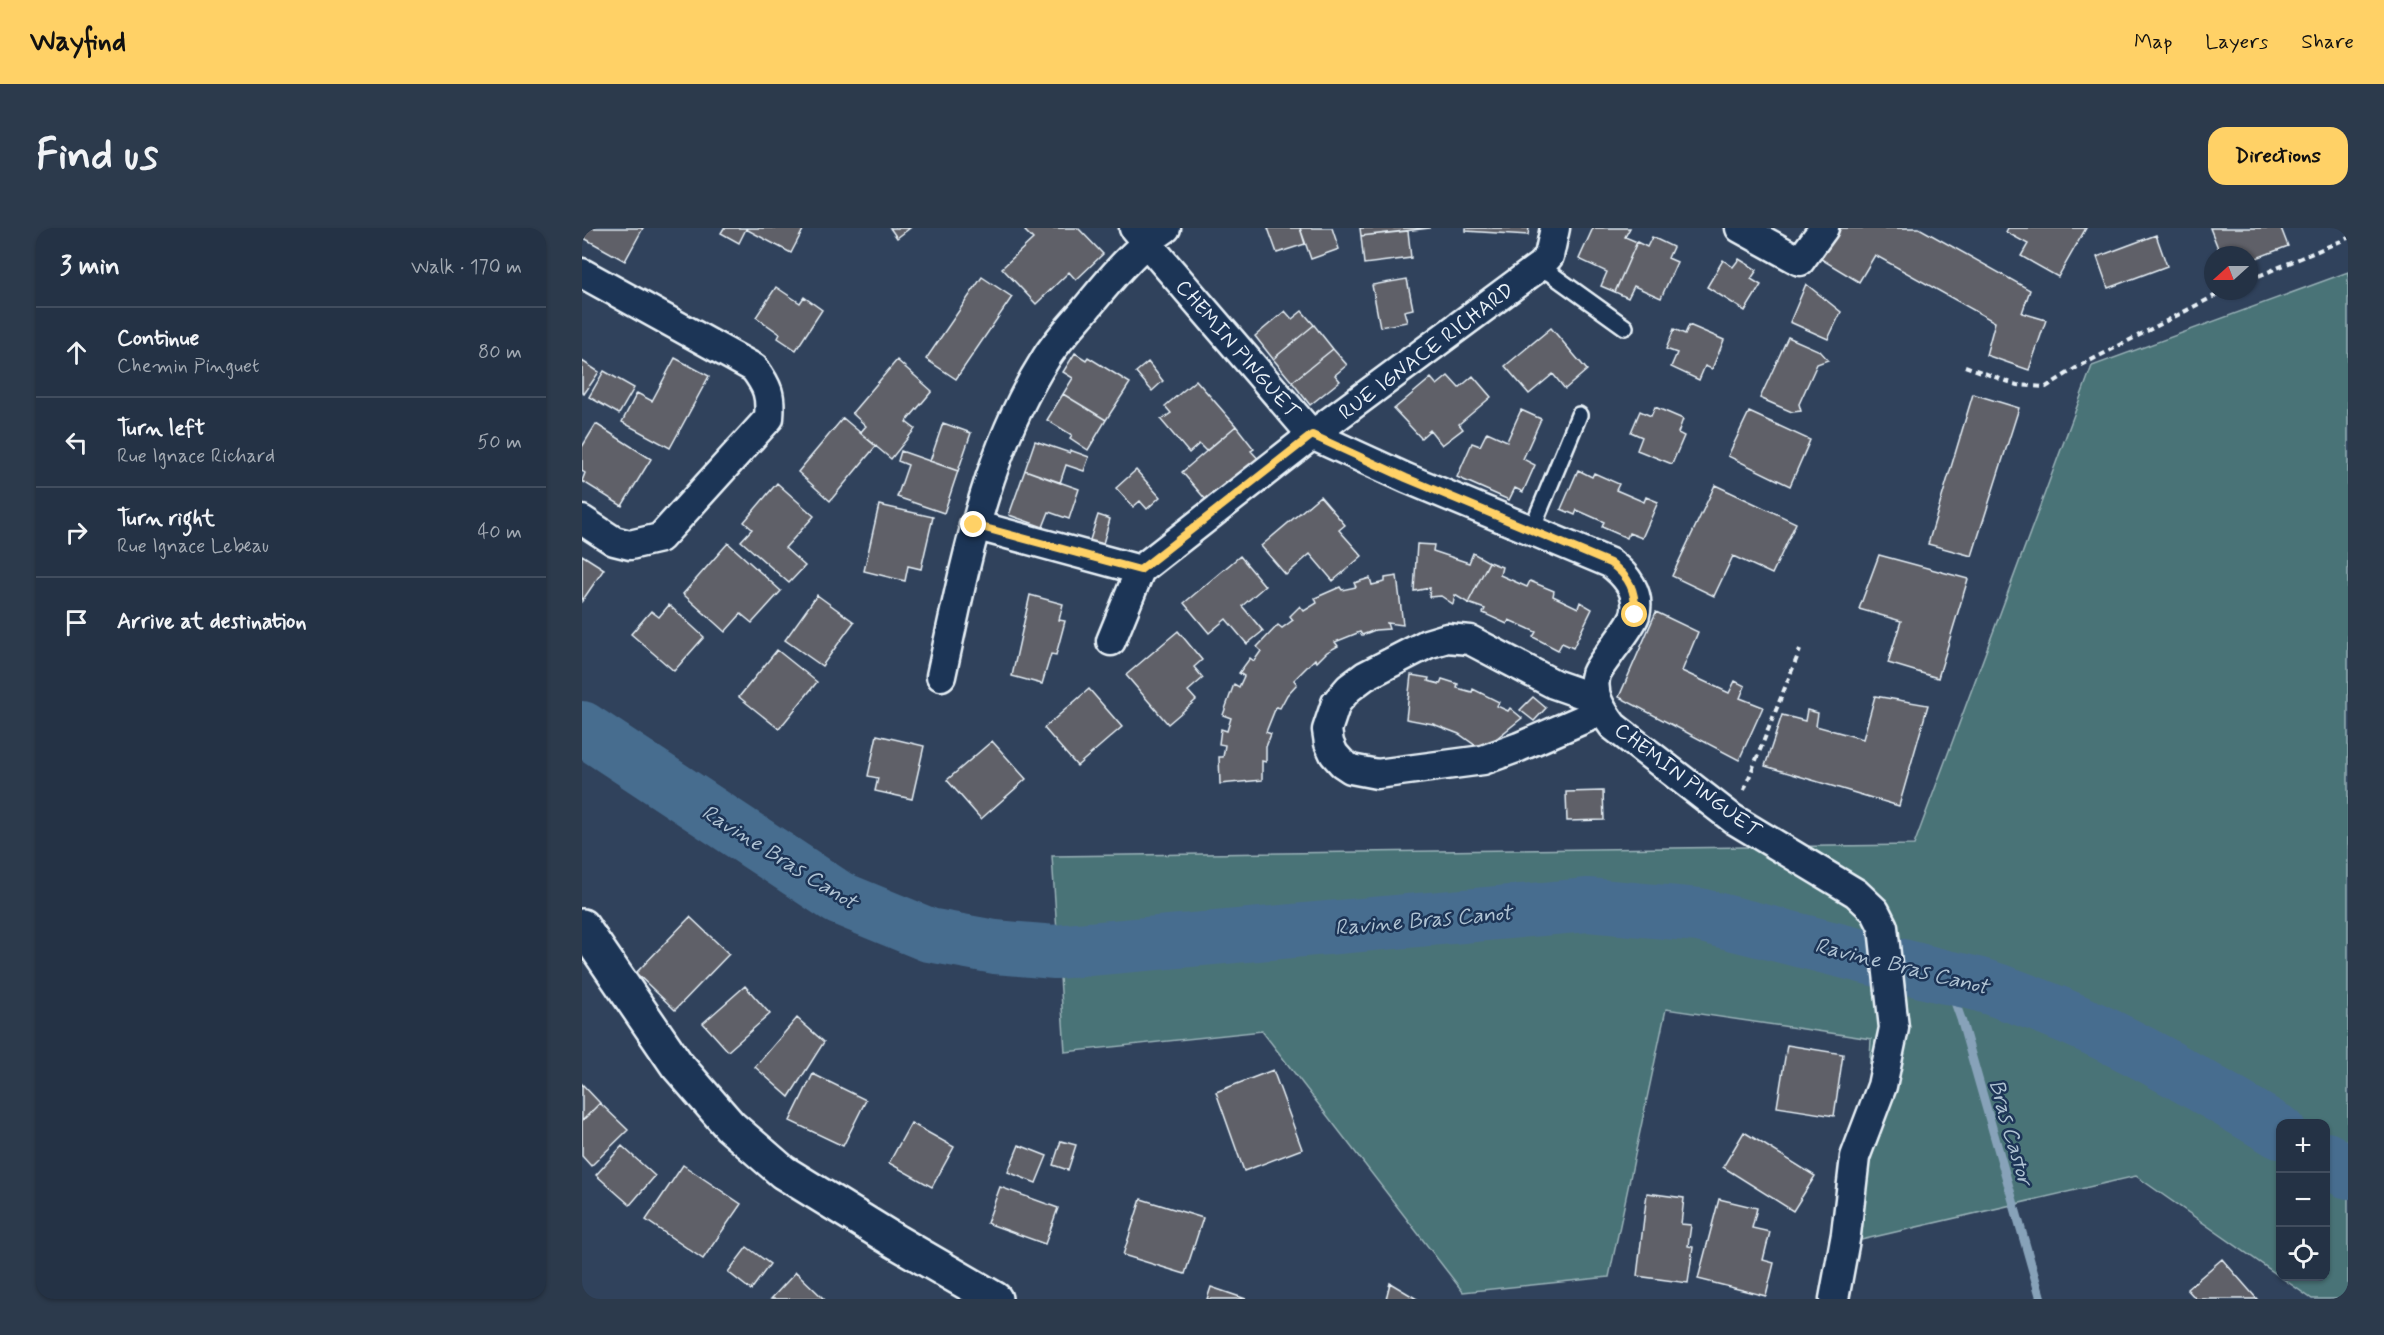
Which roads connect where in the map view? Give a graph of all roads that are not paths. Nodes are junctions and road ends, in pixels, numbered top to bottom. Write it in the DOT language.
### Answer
graph roads {
  1 [pos="1555,228"];
  2 [pos="1740,228"];
  3 [pos="1824,228"];
  4 [pos="1149,233"];
  5 [pos="1540,266"];
  6 [pos="582,273"];
  7 [pos="1625,327"];
  8 [pos="1579,415"];
  9 [pos="1312,435"];
  10 [pos="582,520"];
  11 [pos="974,525"];
  12 [pos="1534,531"];
  13 [pos="1140,570"];
  14 [pos="1111,641"];
  15 [pos="941,676"];
  16 [pos="1599,705"];
  17 [pos="582,926"];
  18 [pos="995,1299"];
  19 [pos="1834,1299"];
  1 -- 5 [label="street, RUE IGNACE RICHARD"];
  2 -- 3 [label="street"];
  4 -- 9 [label="street, CHEMIN PINGUET"];
  4 -- 11 [label="street"];
  5 -- 7 [label="lane"];
  5 -- 9 [label="street, RUE IGNACE RICHARD"];
  6 -- 10 [label="street"];
  8 -- 12 [label="lane"];
  9 -- 12 [label="street, CHEMIN PINGUET"];
  9 -- 13 [label="street, RUE IGNACE RICHARD"];
  11 -- 13 [label="street"];
  11 -- 15 [label="street"];
  12 -- 16 [label="street, CHEMIN PINGUET"];
  13 -- 14 [label="street, RUE IGNACE RICHARD"];
  16 -- 16 [label="street"];
  16 -- 19 [label="street, CHEMIN PINGUET"];
  17 -- 18 [label="street"];
}
